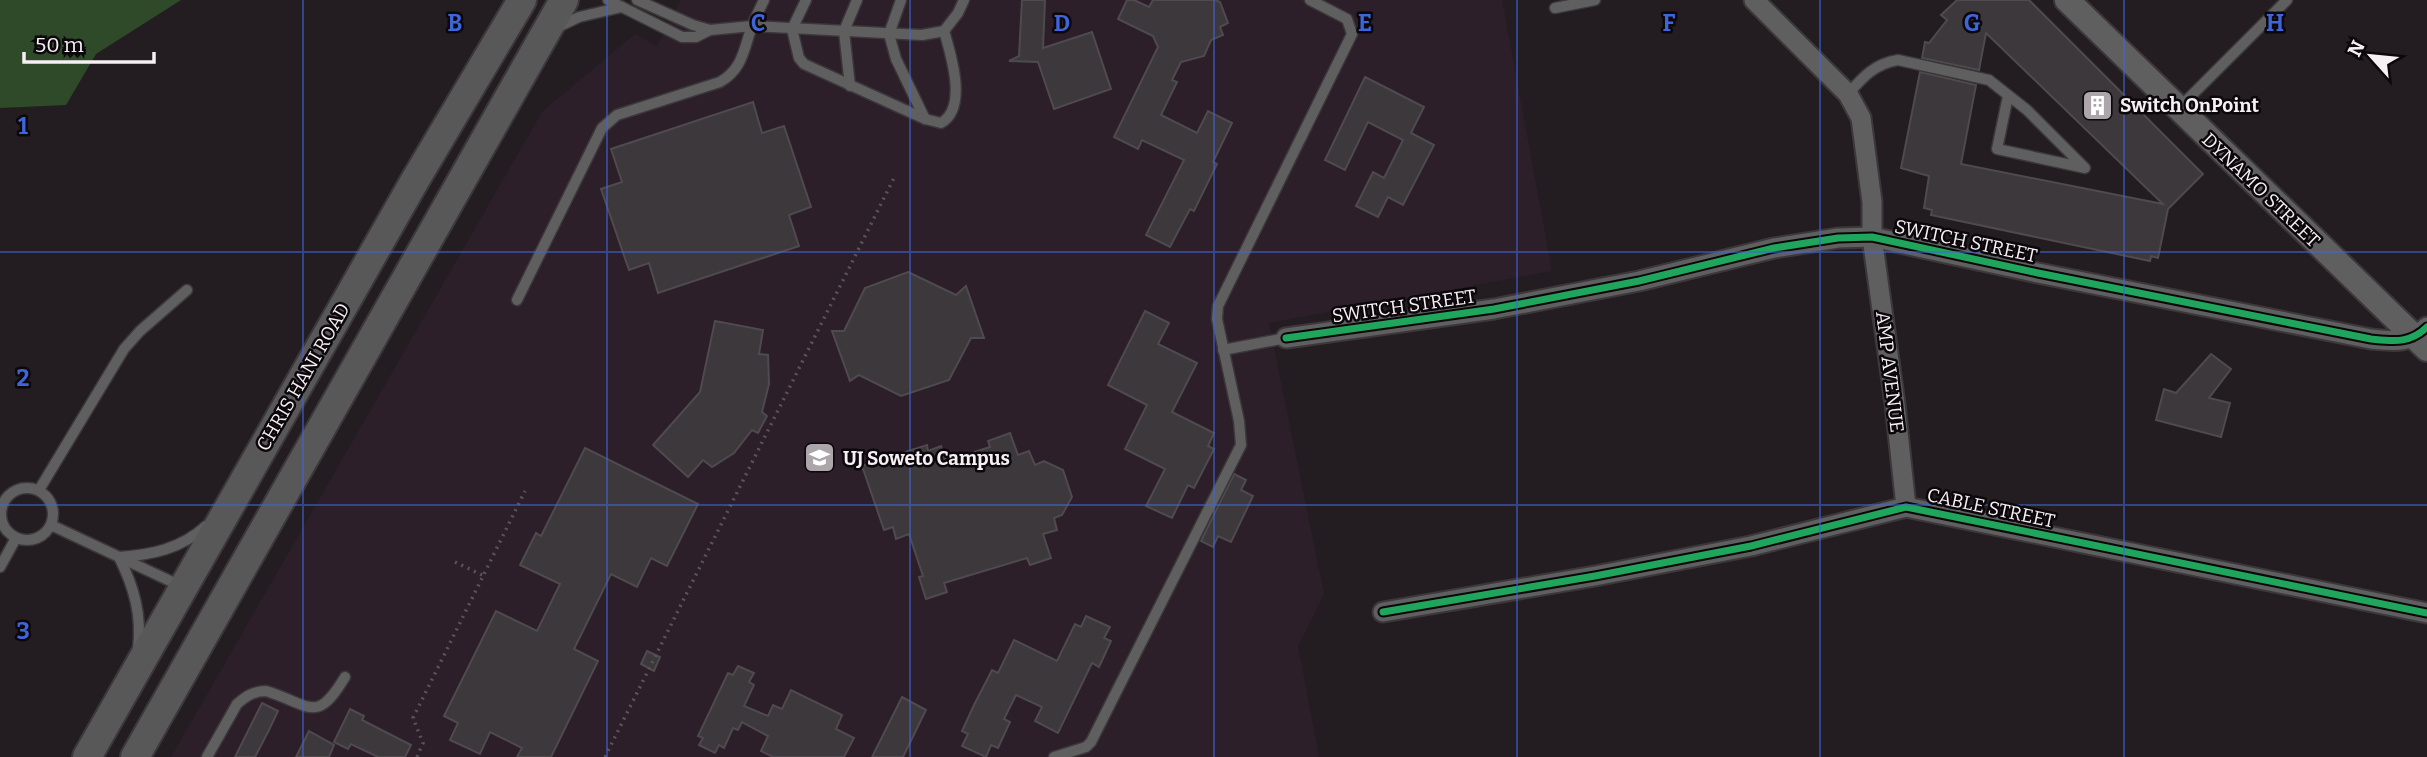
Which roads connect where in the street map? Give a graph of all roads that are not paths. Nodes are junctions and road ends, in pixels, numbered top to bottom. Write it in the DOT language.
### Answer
graph roads {
  1 [pos="522,0"];
  2 [pos="564,0"];
  3 [pos="608,0"];
  4 [pos="637,0"];
  5 [pos="764,0"];
  6 [pos="806,0"];
  7 [pos="857,0"];
  8 [pos="901,0"];
  9 [pos="964,0"];
  10 [pos="1310,0"];
  11 [pos="1595,0"];
  12 [pos="1754,0"];
  13 [pos="2287,0"];
  14 [pos="2075,2"];
  15 [pos="622,8"];
  16 [pos="1555,8"];
  17 [pos="752,26"];
  18 [pos="792,29"];
  19 [pos="710,30"];
  20 [pos="944,31"];
  21 [pos="845,32"];
  22 [pos="890,34"];
  23 [pos="541,40"];
  24 [pos="850,86"];
  25 [pos="1849,94"];
  26 [pos="2008,96"];
  27 [pos="2178,109"];
  28 [pos="925,119"];
  29 [pos="414,182"];
  30 [pos="451,202"];
  31 [pos="1872,237"];
  32 [pos="187,290"];
  33 [pos="517,300"];
  34 [pos="1286,338"];
  35 [pos="2423,338"];
  36 [pos="1223,350"];
  37 [pos="39,491"];
  38 [pos="230,505"];
  39 [pos="1906,507"];
  40 [pos="51,526"];
  41 [pos="16,538"];
  42 [pos="119,557"];
  43 [pos="0,566"];
  44 [pos="183,587"];
  45 [pos="1383,612"];
  46 [pos="2427,613"];
  47 [pos="134,674"];
  48 [pos="345,677"];
  49 [pos="87,757"];
  50 [pos="135,757"];
  51 [pos="207,757"];
  52 [pos="1054,757"];
  1 -- 29 [label="main road, CHRIS HANI ROAD"];
  2 -- 23 [label="main road"];
  3 -- 15 [label="lane"];
  4 -- 19 [label="lane"];
  5 -- 17 [label="lane"];
  6 -- 18 [label="lane"];
  7 -- 21 [label="lane"];
  8 -- 22 [label="lane"];
  9 -- 20 [label="lane"];
  10 -- 36 [label="lane"];
  11 -- 16 [label="lane"];
  12 -- 25 [label="street"];
  13 -- 27 [label="lane"];
  14 -- 27 [label="street, DYNAMO STREET"];
  15 -- 19 [label="lane"];
  15 -- 23 [label="lane"];
  17 -- 18 [label="lane"];
  17 -- 19 [label="lane"];
  17 -- 33 [label="lane"];
  18 -- 21 [label="lane"];
  18 -- 24 [label="lane"];
  20 -- 22 [label="lane"];
  20 -- 28 [label="lane"];
  21 -- 22 [label="lane"];
  21 -- 24 [label="lane"];
  22 -- 28 [label="lane"];
  23 -- 30 [label="main road"];
  24 -- 28 [label="lane"];
  25 -- 26 [label="lane"];
  25 -- 31 [label="street, AMP AVENUE"];
  26 -- 26 [label="lane"];
  27 -- 35 [label="street, DYNAMO STREET"];
  29 -- 30 [label="main road"];
  29 -- 38 [label="main road, CHRIS HANI ROAD"];
  30 -- 50 [label="main road"];
  31 -- 34 [label="street, SWITCH STREET"];
  31 -- 35 [label="street, SWITCH STREET"];
  31 -- 39 [label="street, AMP AVENUE"];
  32 -- 37 [label="lane"];
  34 -- 36 [label="lane"];
  36 -- 52 [label="lane"];
  37 -- 40 [label="lane"];
  37 -- 41 [label="lane"];
  38 -- 42 [label="lane"];
  38 -- 44 [label="main road, CHRIS HANI ROAD"];
  39 -- 45 [label="street, CABLE STREET"];
  39 -- 46 [label="street, CABLE STREET"];
  40 -- 41 [label="lane"];
  40 -- 42 [label="lane"];
  41 -- 43 [label="lane"];
  42 -- 44 [label="lane"];
  42 -- 47 [label="lane"];
  44 -- 47 [label="main road, CHRIS HANI ROAD"];
  47 -- 49 [label="main road, CHRIS HANI ROAD"];
  48 -- 51 [label="lane"];
}
